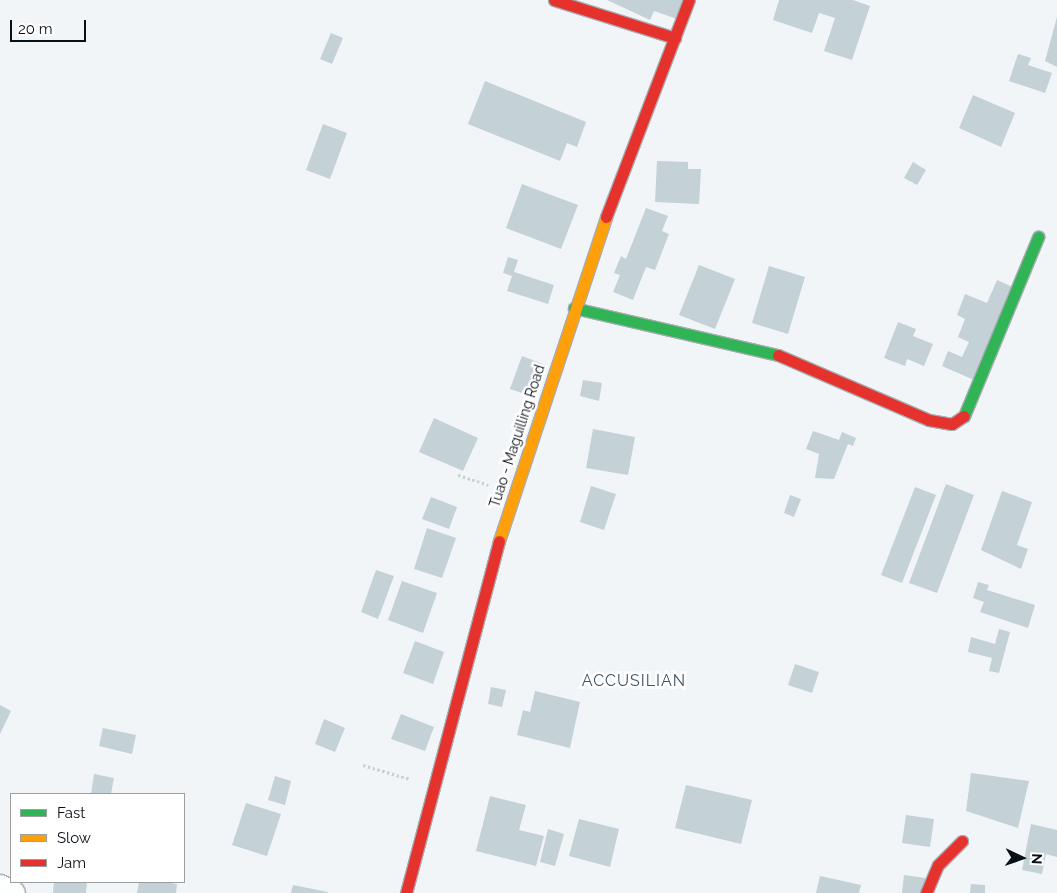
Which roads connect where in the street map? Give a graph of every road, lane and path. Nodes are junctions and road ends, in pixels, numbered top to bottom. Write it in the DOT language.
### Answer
graph roads {
  1 [pos="554,0"];
  2 [pos="690,0"];
  3 [pos="674,38"];
  4 [pos="1038,237"];
  5 [pos="574,308"];
  6 [pos="363,765"];
  7 [pos="435,786"];
  8 [pos="962,841"];
  9 [pos="0,887"];
  10 [pos="13,893"];
  11 [pos="406,893"];
  12 [pos="926,893"];
  1 -- 3 [label="street"];
  2 -- 3 [label="street, Tuao - Maguilling Road"];
  3 -- 5 [label="street, Tuao - Maguilling Road"];
  4 -- 5 [label="street"];
  5 -- 7 [label="street, Tuao - Maguilling Road"];
  6 -- 7 [label="path"];
  7 -- 11 [label="street, Tuao - Maguilling Road"];
  8 -- 12 [label="street"];
  9 -- 10 [label="street"];
}
